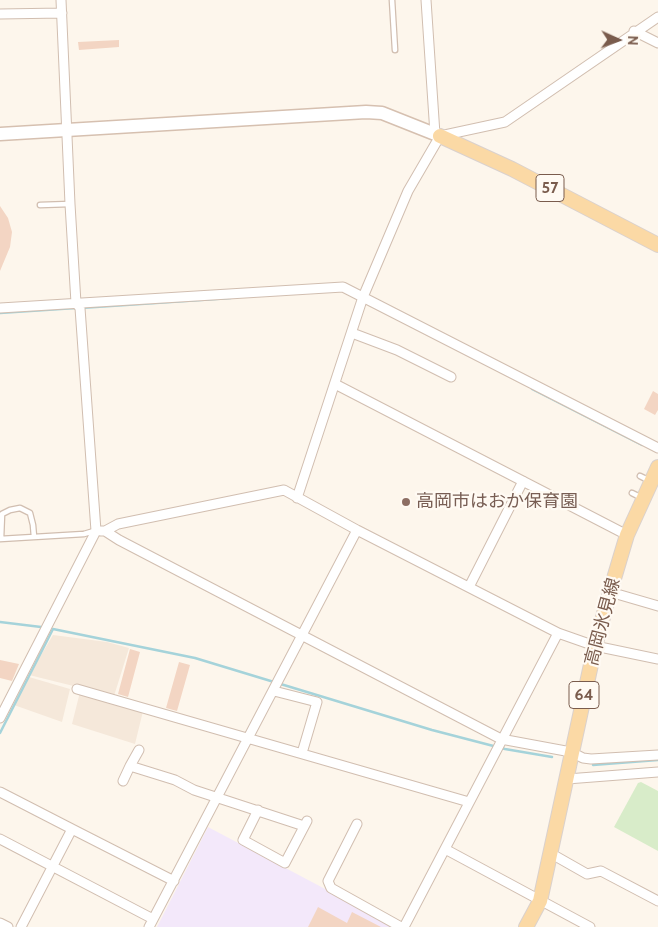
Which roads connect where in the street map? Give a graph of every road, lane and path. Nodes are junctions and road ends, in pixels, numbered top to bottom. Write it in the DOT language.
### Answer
graph roads {
  1 [pos="61,0"];
  2 [pos="392,0"];
  3 [pos="426,0"];
  4 [pos="62,13"];
  5 [pos="0,14"];
  6 [pos="658,16"];
  7 [pos="634,32"];
  8 [pos="658,43"];
  9 [pos="396,50"];
  10 [pos="67,130"];
  11 [pos="0,134"];
  12 [pos="437,135"];
  13 [pos="70,204"];
  14 [pos="40,205"];
  15 [pos="658,245"];
  16 [pos="363,297"];
  17 [pos="78,306"];
  18 [pos="0,308"];
  19 [pos="352,333"];
  20 [pos="451,377"];
  21 [pos="335,384"];
  22 [pos="654,445"];
  23 [pos="658,466"];
  24 [pos="523,481"];
  25 [pos="297,498"];
  26 [pos="357,530"];
  27 [pos="100,531"];
  28 [pos="628,535"];
  29 [pos="34,537"];
  30 [pos="1,539"];
  31 [pos="469,588"];
  32 [pos="610,592"];
  33 [pos="658,606"];
  34 [pos="558,633"];
  35 [pos="303,634"];
  36 [pos="595,646"];
  37 [pos="658,659"];
  38 [pos="276,687"];
  39 [pos="77,689"];
  40 [pos="0,718"];
  41 [pos="249,738"];
  42 [pos="498,745"];
  43 [pos="139,750"];
  44 [pos="571,752"];
  45 [pos="302,753"];
  46 [pos="658,755"];
  47 [pos="130,766"];
  48 [pos="658,772"];
  49 [pos="567,779"];
  50 [pos="123,781"];
  51 [pos="0,792"];
  52 [pos="218,797"];
  53 [pos="469,802"];
  54 [pos="258,810"];
  55 [pos="357,824"];
  56 [pos="72,829"];
  57 [pos="0,838"];
  58 [pos="445,849"];
  59 [pos="550,853"];
  60 [pos="52,867"];
  61 [pos="174,881"];
  62 [pos="540,901"];
  63 [pos="658,901"];
  64 [pos="0,923"];
  65 [pos="151,923"];
  66 [pos="8,927"];
  67 [pos="20,927"];
  68 [pos="402,927"];
  69 [pos="526,927"];
  70 [pos="590,927"];
  1 -- 4 [label="street"];
  2 -- 9 [label="lane"];
  3 -- 12 [label="street"];
  4 -- 5 [label="street"];
  4 -- 10 [label="street"];
  6 -- 7 [label="street"];
  7 -- 8 [label="street"];
  7 -- 12 [label="street"];
  10 -- 11 [label="street"];
  10 -- 12 [label="street"];
  10 -- 13 [label="street"];
  12 -- 15 [label="main road, 57"];
  12 -- 16 [label="street"];
  13 -- 14 [label="lane"];
  13 -- 17 [label="street"];
  16 -- 17 [label="street"];
  16 -- 19 [label="street"];
  16 -- 22 [label="street"];
  17 -- 18 [label="street"];
  17 -- 27 [label="street"];
  19 -- 20 [label="street"];
  19 -- 21 [label="street"];
  21 -- 24 [label="street"];
  21 -- 25 [label="street"];
  23 -- 28 [label="main road, 高岡氷見線 / 64"];
  24 -- 28 [label="street"];
  24 -- 31 [label="street"];
  25 -- 26 [label="street"];
  25 -- 27 [label="street"];
  26 -- 31 [label="street"];
  26 -- 35 [label="street"];
  27 -- 29 [label="lane"];
  27 -- 35 [label="street"];
  27 -- 40 [label="street"];
  28 -- 32 [label="main road, 高岡氷見線 / 64"];
  29 -- 30 [label="lane"];
  29 -- 30 [label="lane"];
  31 -- 34 [label="street"];
  32 -- 33 [label="street"];
  32 -- 36 [label="main road, 高岡氷見線 / 64"];
  34 -- 36 [label="street"];
  34 -- 42 [label="street"];
  35 -- 38 [label="street"];
  35 -- 42 [label="street"];
  36 -- 37 [label="street"];
  36 -- 44 [label="main road, 高岡氷見線 / 64"];
  38 -- 41 [label="street"];
  38 -- 45 [label="street"];
  39 -- 41 [label="street"];
  41 -- 45 [label="street"];
  41 -- 52 [label="street"];
  42 -- 44 [label="street"];
  42 -- 53 [label="street"];
  43 -- 47 [label="street"];
  44 -- 46 [label="street"];
  44 -- 49 [label="main road, 高岡氷見線 / 64"];
  45 -- 53 [label="street"];
  47 -- 50 [label="street"];
  47 -- 52 [label="street"];
  48 -- 49 [label="street"];
  49 -- 59 [label="main road, 高岡氷見線 / 64"];
  51 -- 56 [label="street"];
  52 -- 54 [label="street"];
  52 -- 61 [label="street"];
  53 -- 58 [label="street"];
  54 -- 54 [label="street"];
  55 -- 68 [label="street"];
  56 -- 60 [label="street"];
  56 -- 61 [label="street"];
  57 -- 60 [label="street"];
  58 -- 62 [label="street"];
  58 -- 68 [label="street"];
  59 -- 62 [label="main road, 高岡氷見線 / 64"];
  59 -- 63 [label="street"];
  60 -- 65 [label="street"];
  60 -- 67 [label="street"];
  61 -- 65 [label="street"];
  62 -- 69 [label="main road, 高岡氷見線 / 64"];
  62 -- 70 [label="street"];
  64 -- 66 [label="street"];
}
